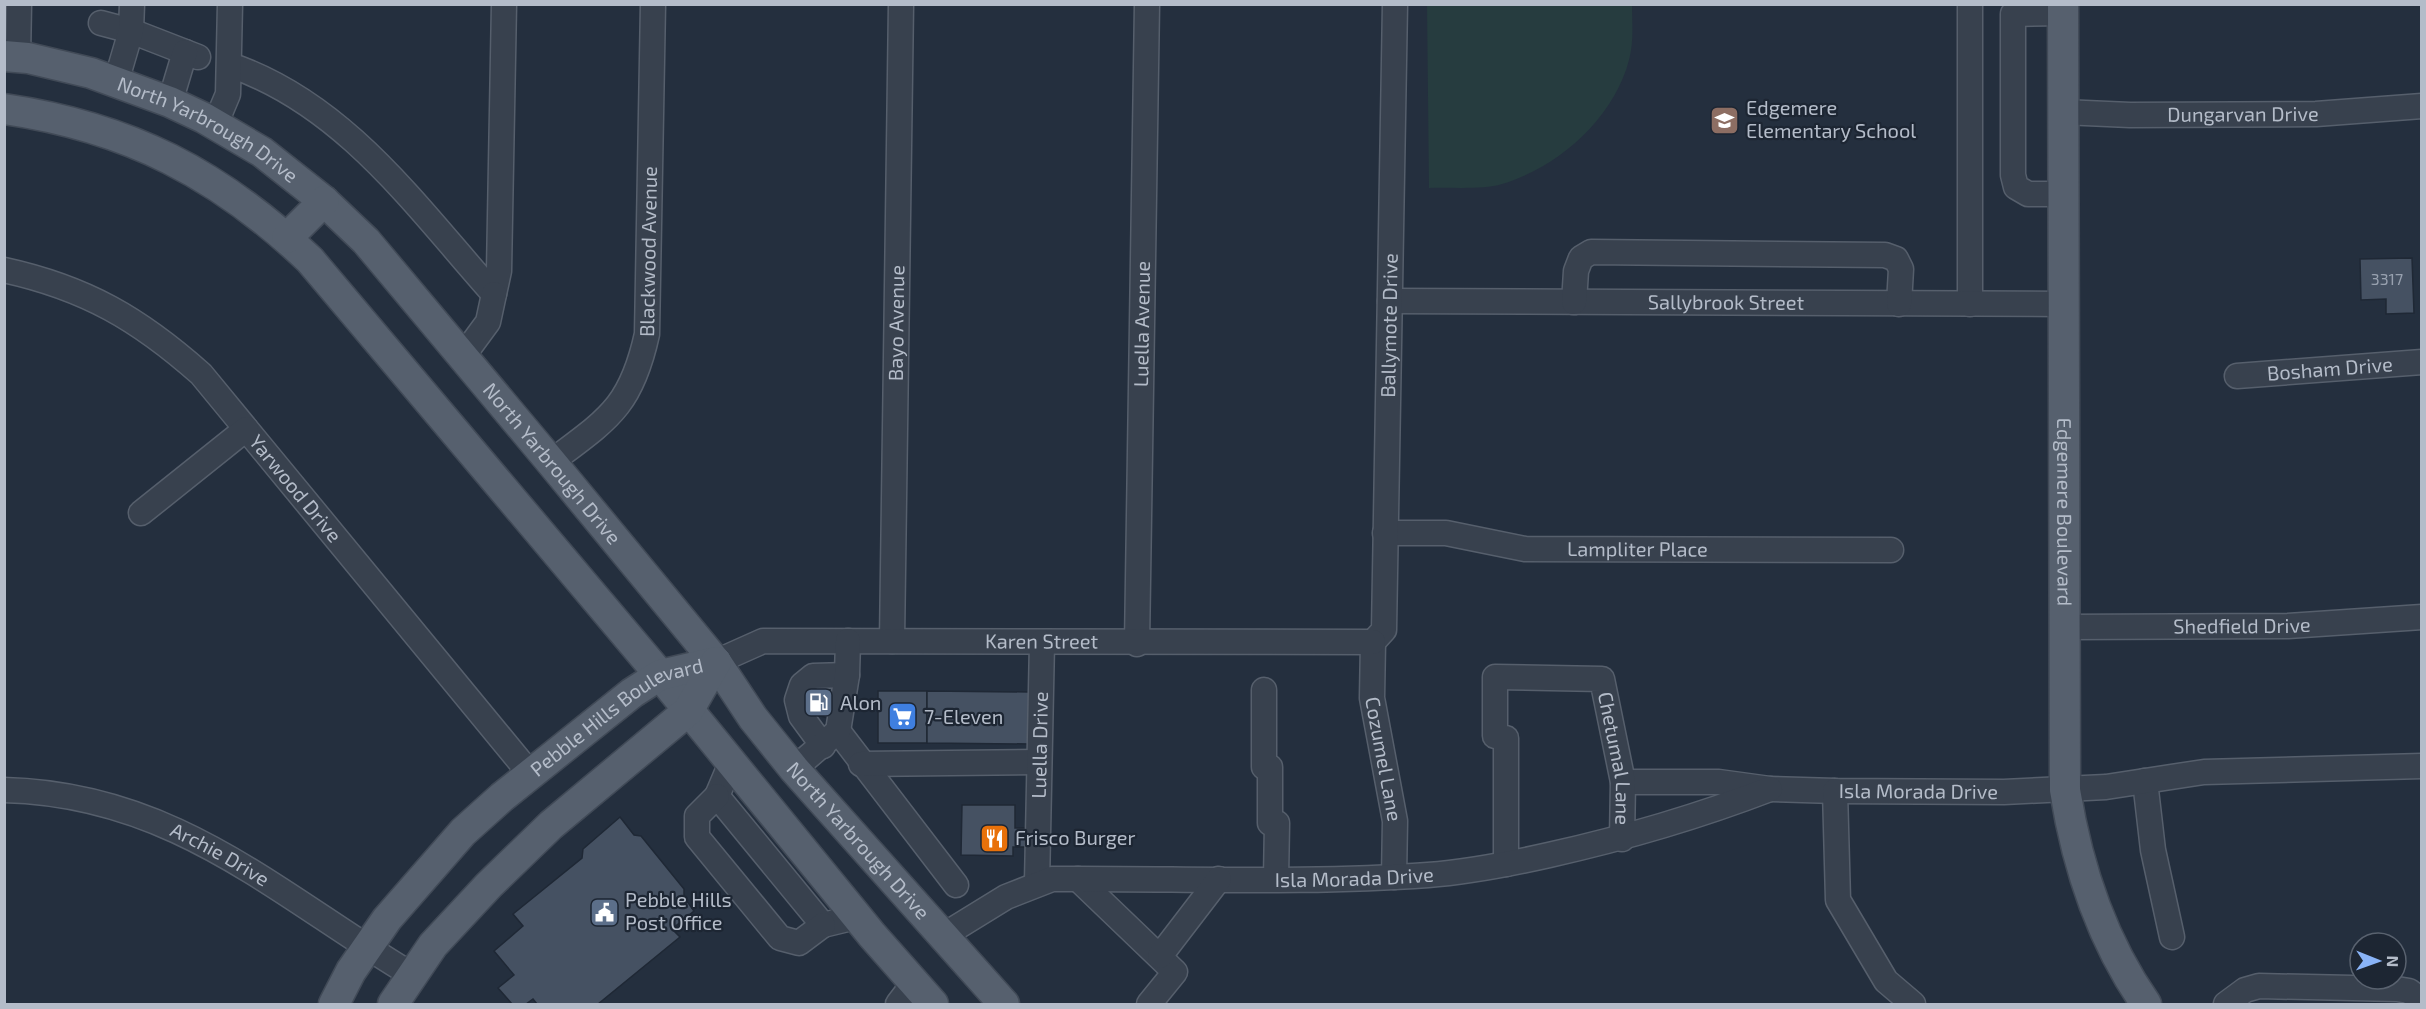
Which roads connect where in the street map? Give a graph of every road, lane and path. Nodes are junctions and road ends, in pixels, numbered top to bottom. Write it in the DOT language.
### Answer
graph roads {
  1 [pos="38,4"];
  2 [pos="132,4"];
  3 [pos="230,4"];
  4 [pos="504,4"];
  5 [pos="652,4"];
  6 [pos="902,4"];
  7 [pos="1147,4"];
  8 [pos="1395,4"];
  9 [pos="1970,4"];
  10 [pos="2062,9"];
  11 [pos="19,13"];
  12 [pos="101,23"];
  13 [pos="131,31"];
  14 [pos="11,56"];
  15 [pos="230,66"];
  16 [pos="116,82"];
  17 [pos="170,102"];
  18 [pos="2421,106"];
  19 [pos="4,109"];
  20 [pos="2063,112"];
  21 [pos="215,125"];
  22 [pos="2063,194"];
  23 [pos="324,201"];
  24 [pos="287,238"];
  25 [pos="4,270"];
  26 [pos="494,294"];
  27 [pos="1390,301"];
  28 [pos="1574,302"];
  29 [pos="1899,304"];
  30 [pos="1970,304"];
  31 [pos="2064,304"];
  32 [pos="463,356"];
  33 [pos="2421,362"];
  34 [pos="2237,376"];
  35 [pos="246,429"];
  36 [pos="551,462"];
  37 [pos="141,513"];
  38 [pos="1385,532"];
  39 [pos="1891,550"];
  40 [pos="2421,617"];
  41 [pos="2064,627"];
  42 [pos="848,641"];
  43 [pos="892,641"];
  44 [pos="1042,642"];
  45 [pos="1373,642"];
  46 [pos="1137,644"];
  47 [pos="716,662"];
  48 [pos="660,675"];
  49 [pos="847,675"];
  50 [pos="1264,690"];
  51 [pos="688,711"];
  52 [pos="831,739"];
  53 [pos="1040,762"];
  54 [pos="731,763"];
  55 [pos="861,764"];
  56 [pos="2421,766"];
  57 [pos="794,769"];
  58 [pos="532,776"];
  59 [pos="2145,781"];
  60 [pos="1623,782"];
  61 [pos="1770,789"];
  62 [pos="4,790"];
  63 [pos="2065,790"];
  64 [pos="1835,791"];
  65 [pos="717,796"];
  66 [pos="1622,839"];
  67 [pos="1506,864"];
  68 [pos="1394,877"];
  69 [pos="1078,879"];
  70 [pos="1219,879"];
  71 [pos="1276,879"];
  72 [pos="1037,883"];
  73 [pos="956,885"];
  74 [pos="856,917"];
  75 [pos="823,925"];
  76 [pos="941,937"];
  77 [pos="2172,937"];
  78 [pos="367,948"];
  79 [pos="1160,956"];
  80 [pos="412,975"];
  81 [pos="915,998"];
  82 [pos="2234,1002"];
  83 [pos="2420,1002"];
  84 [pos="334,1005"];
  85 [pos="393,1005"];
  86 [pos="1004,1005"];
  87 [pos="1149,1005"];
  88 [pos="1913,1005"];
  89 [pos="2146,1005"];
  1 -- 11 [label="street"];
  2 -- 13 [label="street"];
  3 -- 15 [label="street"];
  4 -- 26 [label="street"];
  5 -- 36 [label="street, Blackwood Avenue"];
  6 -- 43 [label="street, Bayo Avenue"];
  7 -- 46 [label="street, Luella Avenue"];
  8 -- 27 [label="street, Ballymote Drive"];
  9 -- 30 [label="street"];
  10 -- 20 [label="main road, Edgemere Boulevard"];
  10 -- 22 [label="street"];
  11 -- 14 [label="street"];
  12 -- 13 [label="street"];
  13 -- 16 [label="street"];
  13 -- 17 [label="street"];
  14 -- 16 [label="main road, North Yarbrough Drive"];
  15 -- 21 [label="street"];
  15 -- 26 [label="street"];
  16 -- 17 [label="main road, North Yarbrough Drive"];
  17 -- 21 [label="main road, North Yarbrough Drive"];
  18 -- 20 [label="street, Dungarvan Drive"];
  19 -- 24 [label="main road, North Yarbrough Drive"];
  20 -- 22 [label="main road, Edgemere Boulevard"];
  21 -- 23 [label="main road, North Yarbrough Drive"];
  22 -- 31 [label="main road, Edgemere Boulevard"];
  23 -- 24 [label="main road"];
  23 -- 32 [label="main road, North Yarbrough Drive"];
  24 -- 48 [label="main road, North Yarbrough Drive"];
  25 -- 35 [label="street, Yarwood Drive"];
  26 -- 32 [label="street"];
  27 -- 28 [label="street, Sallybrook Street"];
  27 -- 38 [label="street, Ballymote Drive"];
  28 -- 29 [label="street, Sallybrook Street"];
  28 -- 29 [label="street"];
  29 -- 30 [label="street, Sallybrook Street"];
  30 -- 31 [label="street, Sallybrook Street"];
  31 -- 41 [label="main road, Edgemere Boulevard"];
  32 -- 36 [label="main road, North Yarbrough Drive"];
  33 -- 34 [label="street, Bosham Drive"];
  35 -- 37 [label="street"];
  35 -- 58 [label="street, Yarwood Drive"];
  36 -- 47 [label="main road, North Yarbrough Drive"];
  38 -- 39 [label="street, Lampliter Place"];
  38 -- 45 [label="street, Ballymote Drive"];
  40 -- 41 [label="street, Shedfield Drive"];
  41 -- 63 [label="main road, Edgemere Boulevard"];
  42 -- 43 [label="street, Karen Street"];
  42 -- 47 [label="street, Karen Street"];
  42 -- 49 [label="street"];
  43 -- 44 [label="street, Karen Street"];
  44 -- 46 [label="street, Karen Street"];
  44 -- 53 [label="street, Luella Drive"];
  45 -- 46 [label="street, Karen Street"];
  45 -- 68 [label="street, Cozumel Lane"];
  47 -- 48 [label="main road, Pebble Hills Boulevard"];
  47 -- 51 [label="main road, Pebble Hills Boulevard"];
  47 -- 57 [label="main road, North Yarbrough Drive"];
  48 -- 51 [label="main road, North Yarbrough Drive"];
  48 -- 58 [label="main road, Pebble Hills Boulevard"];
  49 -- 52 [label="street"];
  49 -- 52 [label="street"];
  50 -- 71 [label="street"];
  51 -- 54 [label="main road, North Yarbrough Drive"];
  51 -- 80 [label="main road, Pebble Hills Boulevard"];
  52 -- 55 [label="street"];
  52 -- 57 [label="street"];
  53 -- 55 [label="street"];
  53 -- 72 [label="street, Luella Drive"];
  54 -- 65 [label="street"];
  54 -- 74 [label="main road, North Yarbrough Drive"];
  55 -- 73 [label="street"];
  56 -- 59 [label="street, Isla Morada Drive"];
  57 -- 76 [label="main road, North Yarbrough Drive"];
  58 -- 78 [label="main road, Pebble Hills Boulevard"];
  59 -- 63 [label="street, Isla Morada Drive"];
  59 -- 77 [label="street"];
  60 -- 61 [label="street, Isla Morada Drive"];
  60 -- 66 [label="street, Chetumal Lane"];
  60 -- 67 [label="street, Chetumal Lane"];
  61 -- 64 [label="street, Isla Morada Drive"];
  61 -- 66 [label="street, Isla Morada Drive"];
  62 -- 78 [label="street, Archie Drive"];
  63 -- 64 [label="street, Isla Morada Drive"];
  63 -- 89 [label="main road, Edgemere Boulevard"];
  64 -- 88 [label="street"];
  65 -- 75 [label="street"];
  65 -- 75 [label="street"];
  66 -- 67 [label="street, Isla Morada Drive"];
  67 -- 68 [label="street, Isla Morada Drive"];
  68 -- 71 [label="street, Isla Morada Drive"];
  69 -- 70 [label="street, Isla Morada Drive"];
  69 -- 72 [label="street, Isla Morada Drive"];
  69 -- 79 [label="street"];
  70 -- 71 [label="street, Isla Morada Drive"];
  70 -- 79 [label="street"];
  72 -- 76 [label="street, Isla Morada Drive"];
  74 -- 75 [label="street"];
  74 -- 81 [label="main road, North Yarbrough Drive"];
  76 -- 86 [label="main road, North Yarbrough Drive"];
  78 -- 80 [label="street, Archie Drive"];
  78 -- 84 [label="main road, Pebble Hills Boulevard"];
  79 -- 87 [label="street"];
  80 -- 85 [label="main road, Pebble Hills Boulevard"];
  82 -- 83 [label="street"];
}
